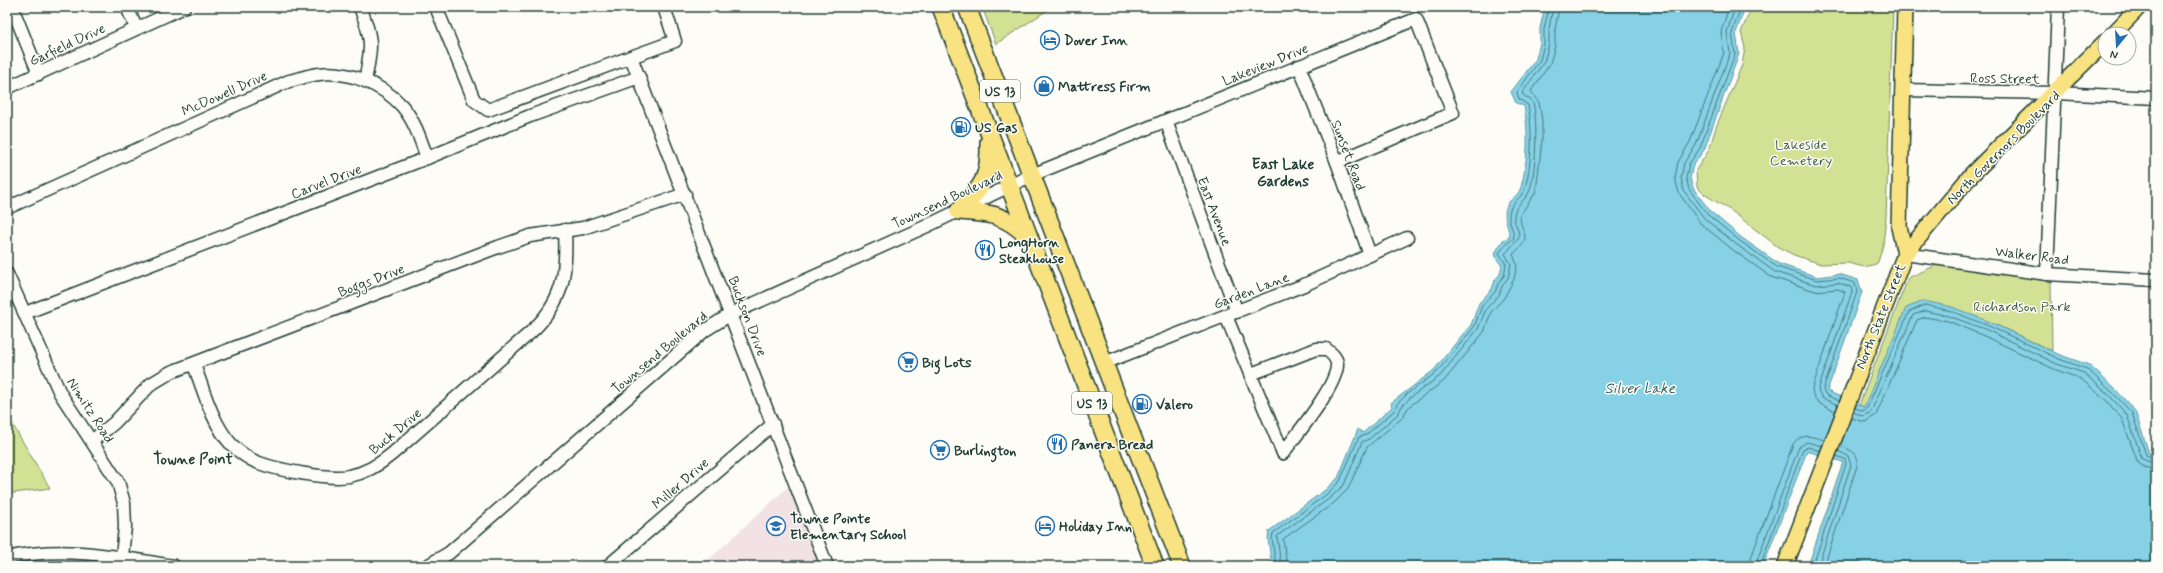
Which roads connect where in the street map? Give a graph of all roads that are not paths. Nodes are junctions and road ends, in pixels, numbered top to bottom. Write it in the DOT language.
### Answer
graph roads {
  1 [pos="12,7"];
  2 [pos="127,7"];
  3 [pos="184,7"];
  4 [pos="360,7"];
  5 [pos="436,7"];
  6 [pos="664,7"];
  7 [pos="941,7"];
  8 [pos="967,7"];
  9 [pos="1905,7"];
  10 [pos="2058,7"];
  11 [pos="2139,7"];
  12 [pos="2121,26"];
  13 [pos="136,28"];
  14 [pos="2097,50"];
  15 [pos="631,57"];
  16 [pos="1299,66"];
  17 [pos="39,74"];
  18 [pos="639,77"];
  19 [pos="365,81"];
  20 [pos="7,88"];
  21 [pos="1902,90"];
  22 [pos="2056,93"];
  23 [pos="526,97"];
  24 [pos="2156,98"];
  25 [pos="530,116"];
  26 [pos="1166,121"];
  27 [pos="988,132"];
  28 [pos="427,158"];
  29 [pos="1337,162"];
  30 [pos="1032,175"];
  31 [pos="1010,186"];
  32 [pos="685,194"];
  33 [pos="7,208"];
  34 [pos="959,211"];
  35 [pos="565,230"];
  36 [pos="1407,238"];
  37 [pos="1030,239"];
  38 [pos="1904,254"];
  39 [pos="1370,255"];
  40 [pos="7,274"];
  41 [pos="2047,274"];
  42 [pos="2156,280"];
  43 [pos="25,312"];
  44 [pos="731,314"];
  45 [pos="1232,314"];
  46 [pos="1104,363"];
  47 [pos="194,364"];
  48 [pos="1251,374"];
  49 [pos="773,424"];
  50 [pos="92,441"];
  51 [pos="7,558"];
  52 [pos="121,562"];
  53 [pos="174,566"];
  54 [pos="427,566"];
  55 [pos="608,566"];
  56 [pos="828,566"];
  57 [pos="1155,566"];
  58 [pos="1182,566"];
  59 [pos="1785,566"];
  1 -- 17 [label="street"];
  2 -- 13 [label="street"];
  3 -- 13 [label="street, Garfield Drive"];
  4 -- 19 [label="street"];
  5 -- 23 [label="street"];
  6 -- 15 [label="street"];
  7 -- 27 [label="highway, US 13"];
  8 -- 30 [label="highway, US 13"];
  9 -- 21 [label="main road, North State Street"];
  10 -- 22 [label="street"];
  11 -- 12 [label="main road"];
  13 -- 17 [label="street, Garfield Drive"];
  14 -- 22 [label="main road, North Governors Boulevard"];
  15 -- 18 [label="street, Buckson Drive"];
  15 -- 23 [label="street"];
  16 -- 26 [label="street, Lakeview Drive"];
  16 -- 29 [label="street, Sunset Road"];
  16 -- 29 [label="street, Lakeview Drive"];
  17 -- 20 [label="street, Garfield Drive"];
  18 -- 25 [label="street, Carvel Drive"];
  18 -- 32 [label="street, Buckson Drive"];
  19 -- 28 [label="street, McDowell Drive"];
  19 -- 33 [label="street, McDowell Drive"];
  21 -- 22 [label="street, Ross Street"];
  21 -- 38 [label="main road, North State Street"];
  22 -- 24 [label="street, Ross Street"];
  22 -- 38 [label="main road, North Governors Boulevard"];
  22 -- 41 [label="street"];
  23 -- 25 [label="street"];
  25 -- 28 [label="street, Carvel Drive"];
  26 -- 30 [label="street, Lakeview Drive"];
  26 -- 45 [label="street, East Avenue"];
  27 -- 31 [label="highway, US 13"];
  27 -- 34 [label="highway"];
  28 -- 43 [label="street, Carvel Drive"];
  29 -- 39 [label="street, Sunset Road"];
  30 -- 31 [label="street, Townsend Boulevard"];
  30 -- 46 [label="highway, US 13"];
  31 -- 34 [label="street, Townsend Boulevard"];
  31 -- 37 [label="highway, US 13"];
  32 -- 35 [label="street, Boggs Drive"];
  32 -- 44 [label="street, Buckson Drive"];
  34 -- 37 [label="highway"];
  34 -- 44 [label="street, Townsend Boulevard"];
  35 -- 47 [label="street, Boggs Drive"];
  35 -- 47 [label="street, Buck Drive"];
  36 -- 39 [label="street, Garden Lane"];
  37 -- 57 [label="highway, US 13"];
  38 -- 41 [label="street, Walker Road"];
  38 -- 59 [label="main road, North State Street"];
  39 -- 45 [label="street, Garden Lane"];
  40 -- 43 [label="street, Nimitz Road"];
  41 -- 42 [label="street, Walker Road"];
  43 -- 50 [label="street, Nimitz Road"];
  44 -- 49 [label="street, Buckson Drive"];
  44 -- 54 [label="street, Townsend Boulevard"];
  45 -- 46 [label="street, Garden Lane"];
  45 -- 48 [label="street, East Avenue"];
  46 -- 58 [label="highway, US 13"];
  47 -- 50 [label="street, Boggs Drive"];
  48 -- 48 [label="street, East Avenue"];
  49 -- 55 [label="street, Miller Drive"];
  49 -- 56 [label="street, Buckson Drive"];
  50 -- 52 [label="street, Nimitz Road"];
  51 -- 52 [label="street"];
  52 -- 53 [label="street"];
}
